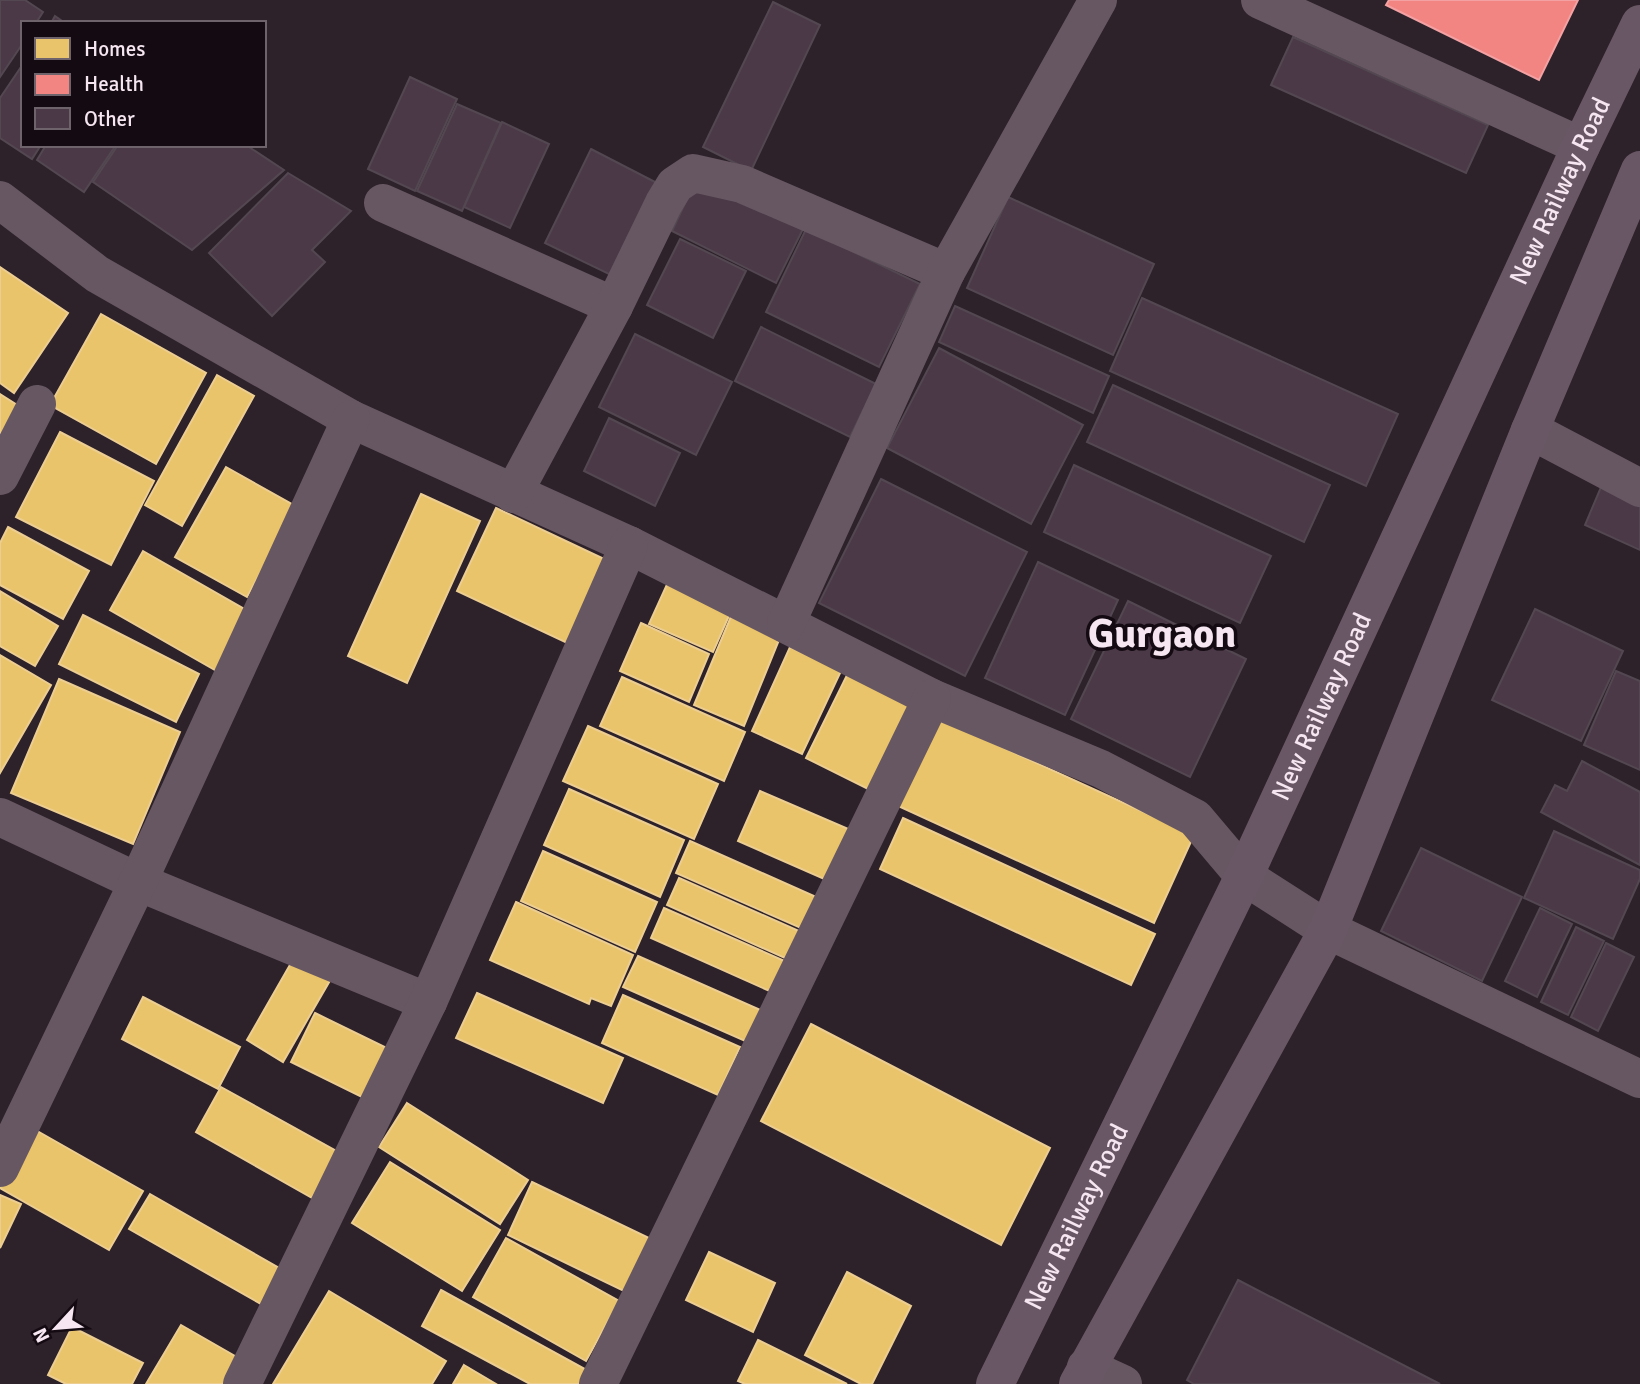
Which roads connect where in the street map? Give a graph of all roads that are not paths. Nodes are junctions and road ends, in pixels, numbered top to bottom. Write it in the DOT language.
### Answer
graph roads {
  1 [pos="1098,0"];
  2 [pos="1260,0"];
  3 [pos="1640,23"];
  4 [pos="1581,146"];
  5 [pos="1640,170"];
  6 [pos="0,200"];
  7 [pos="383,203"];
  8 [pos="946,272"];
  9 [pos="614,306"];
  10 [pos="37,404"];
  11 [pos="351,419"];
  12 [pos="1530,430"];
  13 [pos="0,476"];
  14 [pos="1640,488"];
  15 [pos="513,494"];
  16 [pos="629,545"];
  17 [pos="786,624"];
  18 [pos="932,698"];
  19 [pos="0,817"];
  20 [pos="1244,876"];
  21 [pos="138,882"];
  22 [pos="1328,930"];
  23 [pos="428,1002"];
  24 [pos="1640,1079"];
  25 [pos="0,1168"];
  26 [pos="1082,1375"];
  27 [pos="242,1384"];
  28 [pos="598,1384"];
  29 [pos="995,1384"];
  30 [pos="1123,1384"];
  1 -- 8 [label="street"];
  2 -- 4 [label="street"];
  3 -- 4 [label="main road, New Railway Road"];
  4 -- 20 [label="main road, New Railway Road"];
  5 -- 12 [label="main road"];
  6 -- 11 [label="street"];
  7 -- 9 [label="street"];
  8 -- 9 [label="street"];
  8 -- 17 [label="street"];
  9 -- 15 [label="street"];
  10 -- 13 [label="street"];
  11 -- 15 [label="street"];
  11 -- 21 [label="street"];
  12 -- 14 [label="street"];
  12 -- 22 [label="main road"];
  15 -- 16 [label="street"];
  16 -- 17 [label="street"];
  16 -- 23 [label="street"];
  17 -- 18 [label="street"];
  18 -- 20 [label="street"];
  18 -- 28 [label="street"];
  19 -- 21 [label="street"];
  20 -- 22 [label="street"];
  20 -- 29 [label="main road, New Railway Road"];
  21 -- 23 [label="street"];
  21 -- 25 [label="street"];
  22 -- 24 [label="street"];
  22 -- 26 [label="main road"];
  23 -- 27 [label="street"];
  26 -- 30 [label="street"];
}
